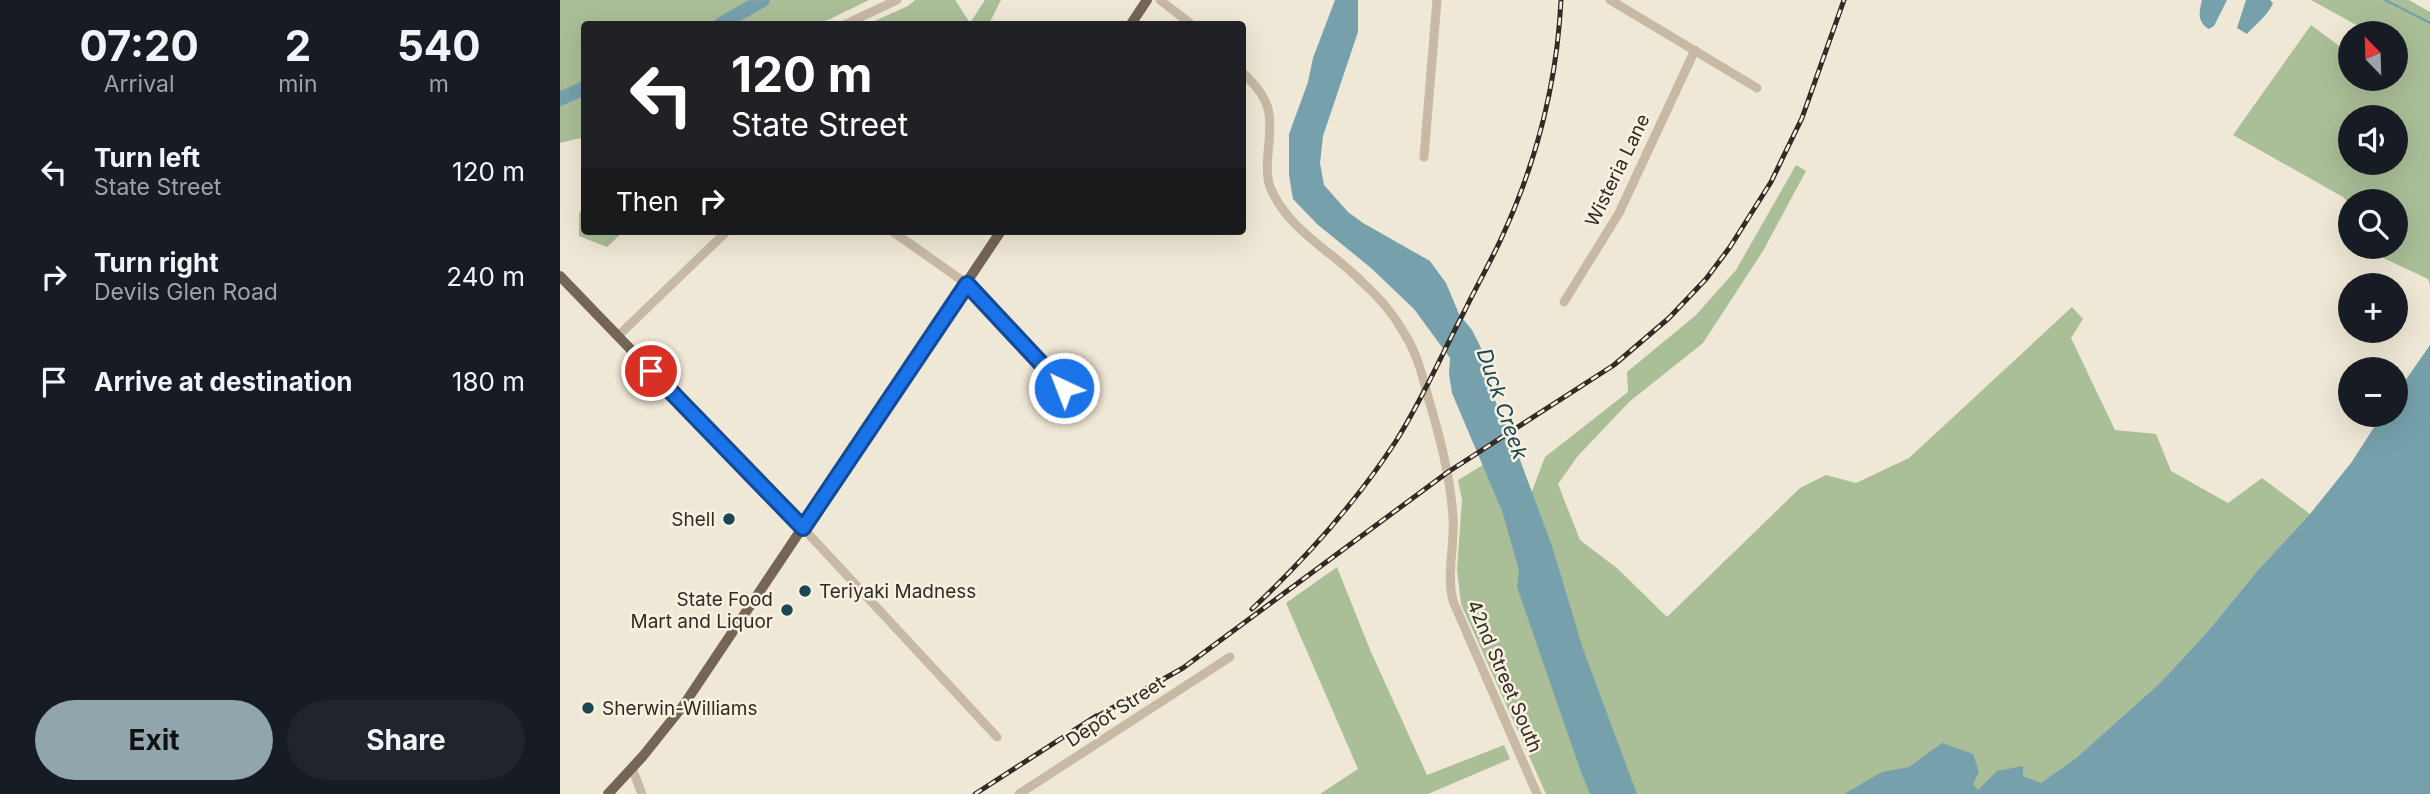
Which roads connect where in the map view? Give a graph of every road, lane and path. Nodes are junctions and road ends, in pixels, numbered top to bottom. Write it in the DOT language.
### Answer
graph roads {
  1 [pos="897,0"];
  2 [pos="1147,0"];
  3 [pos="1160,0"];
  4 [pos="1437,0"];
  5 [pos="1609,0"];
  6 [pos="852,21"];
  7 [pos="1133,21"];
  8 [pos="1187,21"];
  9 [pos="1695,50"];
  10 [pos="1246,76"];
  11 [pos="1757,88"];
  12 [pos="1424,156"];
  13 [pos="724,235"];
  14 [pos="898,235"];
  15 [pos="998,235"];
  16 [pos="561,279"];
  17 [pos="967,284"];
  18 [pos="1564,302"];
  19 [pos="618,336"];
  20 [pos="1064,388"];
  21 [pos="803,528"];
  22 [pos="1230,657"];
  23 [pos="997,737"];
  24 [pos="632,768"];
  25 [pos="608,794"];
  26 [pos="642,794"];
  27 [pos="1019,794"];
  28 [pos="1537,794"];
  1 -- 6 [label="street"];
  2 -- 7 [label="main road"];
  3 -- 8 [label="street"];
  4 -- 12 [label="street"];
  5 -- 9 [label="street"];
  9 -- 11 [label="street"];
  9 -- 18 [label="street, Wisteria Lane"];
  10 -- 28 [label="street, 42nd Street South"];
  13 -- 19 [label="street"];
  14 -- 17 [label="street"];
  15 -- 17 [label="main road"];
  16 -- 19 [label="main road"];
  17 -- 20 [label="street"];
  17 -- 21 [label="main road"];
  19 -- 21 [label="main road"];
  21 -- 23 [label="street"];
  21 -- 24 [label="main road"];
  22 -- 27 [label="street, Depot Street"];
  24 -- 25 [label="main road"];
  24 -- 26 [label="street"];
}
